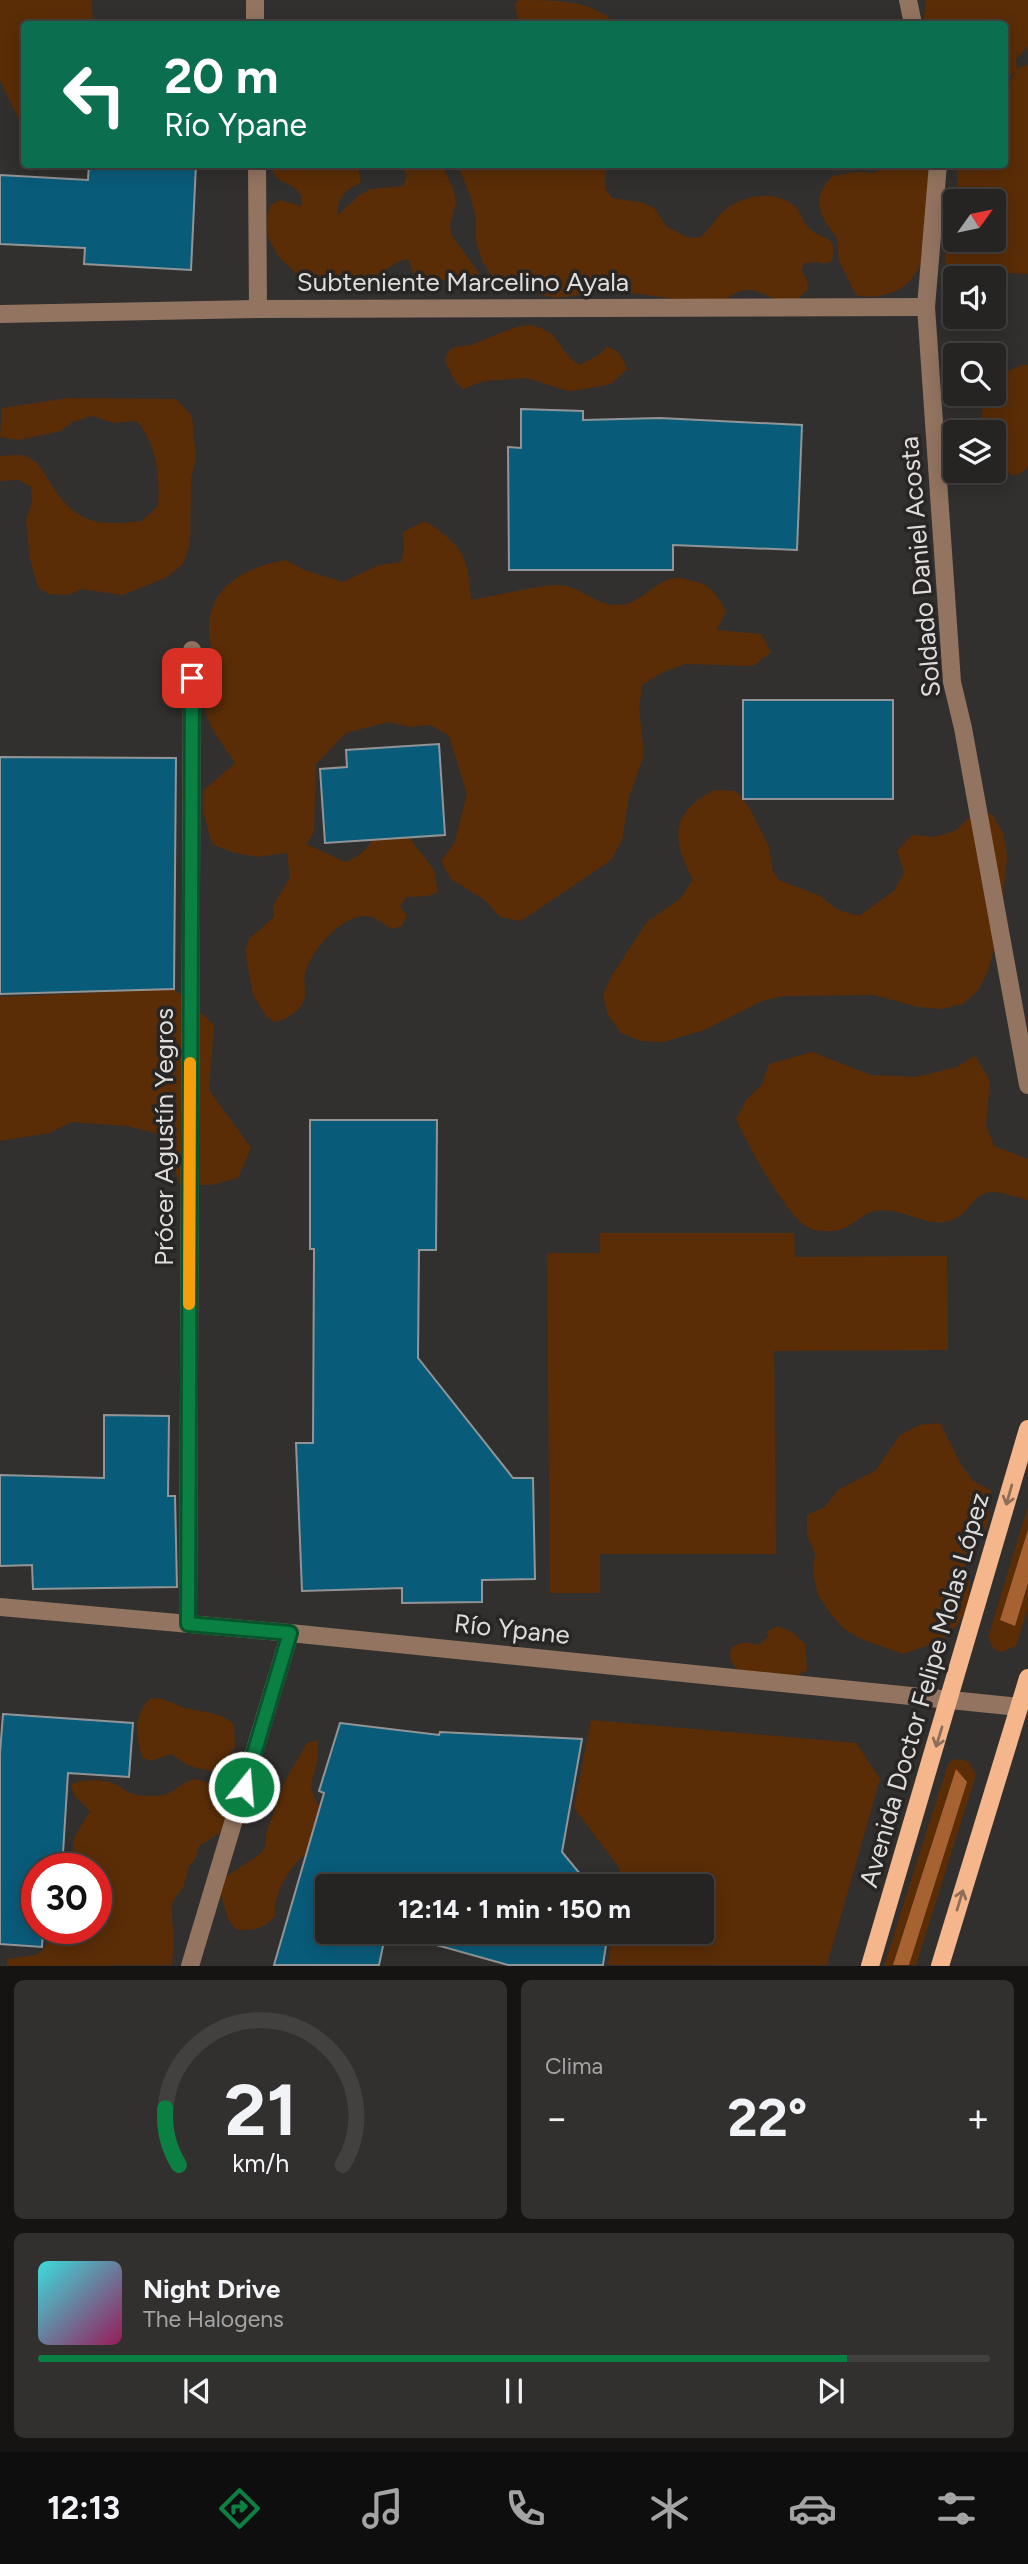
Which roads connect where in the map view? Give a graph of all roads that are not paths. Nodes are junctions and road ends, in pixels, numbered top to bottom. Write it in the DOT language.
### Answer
graph roads {
  1 [pos="255,0"];
  2 [pos="908,0"];
  3 [pos="255,21"];
  4 [pos="913,21"];
  5 [pos="257,168"];
  6 [pos="937,168"];
  7 [pos="926,307"];
  8 [pos="258,309"];
  9 [pos="0,314"];
  10 [pos="192,650"];
  11 [pos="1028,1085"];
  12 [pos="1028,1429"];
  13 [pos="0,1607"];
  14 [pos="188,1624"];
  15 [pos="290,1633"];
  16 [pos="1028,1678"];
  17 [pos="950,1699"];
  18 [pos="1019,1707"];
  19 [pos="190,1965"];
  20 [pos="870,1965"];
  21 [pos="940,1965"];
  1 -- 3 [label="street"];
  2 -- 4 [label="street"];
  5 -- 8 [label="street"];
  6 -- 7 [label="street, Soldado Daniel Acosta"];
  7 -- 8 [label="street, Subteniente Marcelino Ayala"];
  7 -- 11 [label="street, Soldado Daniel Acosta"];
  8 -- 9 [label="street, Subteniente Marcelino Ayala"];
  10 -- 14 [label="street, Prócer Agustín Yegros"];
  12 -- 17 [label="main road, Avenida Doctor Felipe Molas López, one-way"];
  13 -- 14 [label="street, Río Ypane"];
  14 -- 15 [label="street, Río Ypane"];
  15 -- 17 [label="street, Río Ypane"];
  15 -- 19 [label="street"];
  16 -- 18 [label="main road"];
  17 -- 18 [label="street, Río Ypane"];
  17 -- 20 [label="main road, Avenida Doctor Felipe Molas López, one-way"];
  21 -- 18 [label="main road, one-way"];
}
